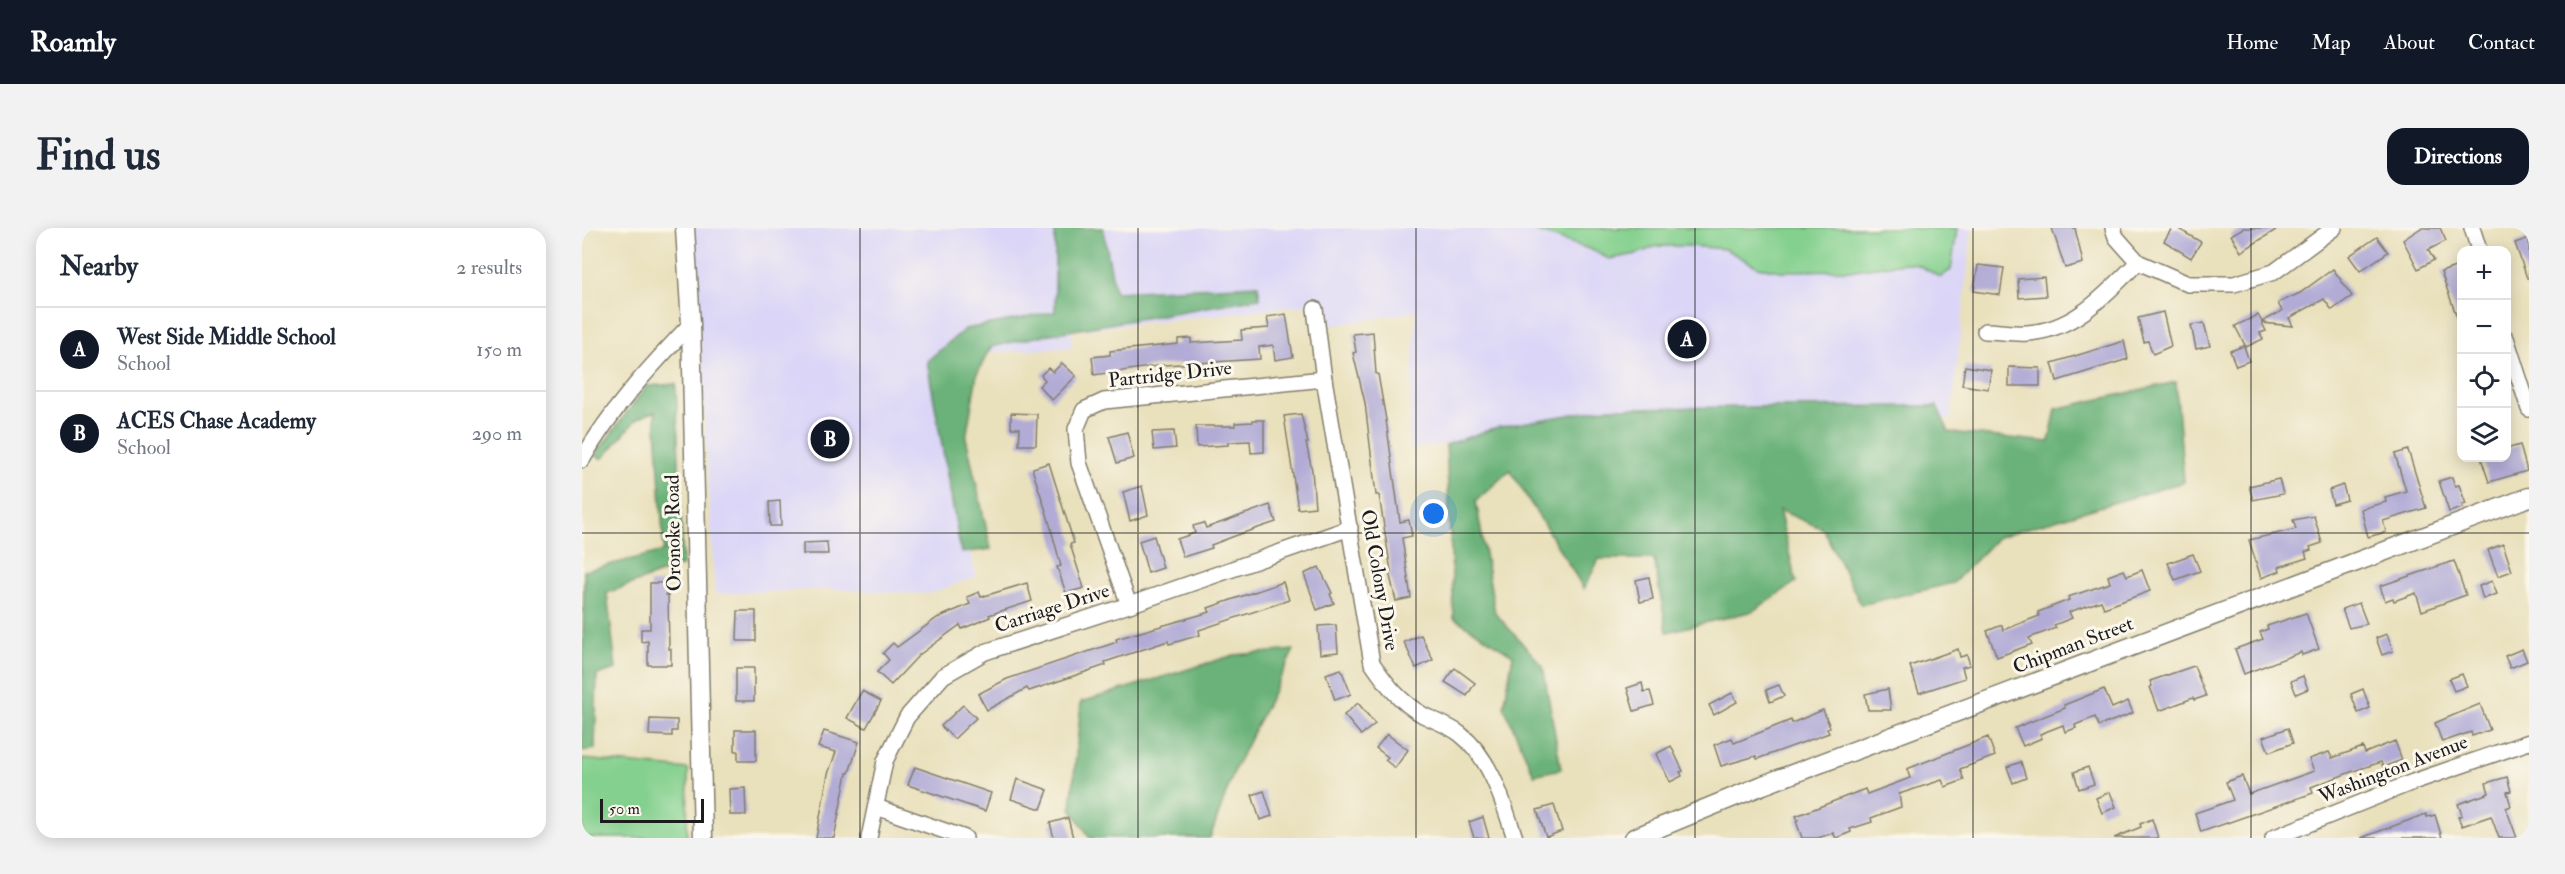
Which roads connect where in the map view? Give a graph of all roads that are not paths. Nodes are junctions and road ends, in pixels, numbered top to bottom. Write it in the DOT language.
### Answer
graph roads {
  1 [pos="685,228"];
  2 [pos="2113,228"];
  3 [pos="2334,228"];
  4 [pos="2472,228"];
  5 [pos="2478,246"];
  6 [pos="2138,262"];
  7 [pos="1316,309"];
  8 [pos="691,324"];
  9 [pos="1985,330"];
  10 [pos="2511,353"];
  11 [pos="1324,379"];
  12 [pos="2529,409"];
  13 [pos="582,460"];
  14 [pos="2529,497"];
  15 [pos="1350,528"];
  16 [pos="1129,605"];
  17 [pos="2529,742"];
  18 [pos="876,807"];
  19 [pos="703,838"];
  20 [pos="869,838"];
  21 [pos="964,838"];
  22 [pos="1515,838"];
  23 [pos="1634,838"];
  24 [pos="2273,838"];
  1 -- 8 [label="street, Oronoke Road"];
  2 -- 6 [label="street"];
  3 -- 6 [label="street"];
  4 -- 5 [label="street"];
  6 -- 9 [label="street"];
  7 -- 11 [label="street, Old Colony Drive"];
  8 -- 13 [label="street"];
  8 -- 19 [label="street, Oronoke Road"];
  10 -- 12 [label="street"];
  11 -- 15 [label="street, Old Colony Drive"];
  11 -- 16 [label="street, Partridge Drive"];
  14 -- 23 [label="street, Chipman Street"];
  15 -- 16 [label="street, Carriage Drive"];
  15 -- 22 [label="street, Old Colony Drive"];
  16 -- 18 [label="street, Carriage Drive"];
  17 -- 24 [label="street, Washington Avenue"];
  18 -- 20 [label="street, Carriage Drive"];
  18 -- 21 [label="street"];
}
